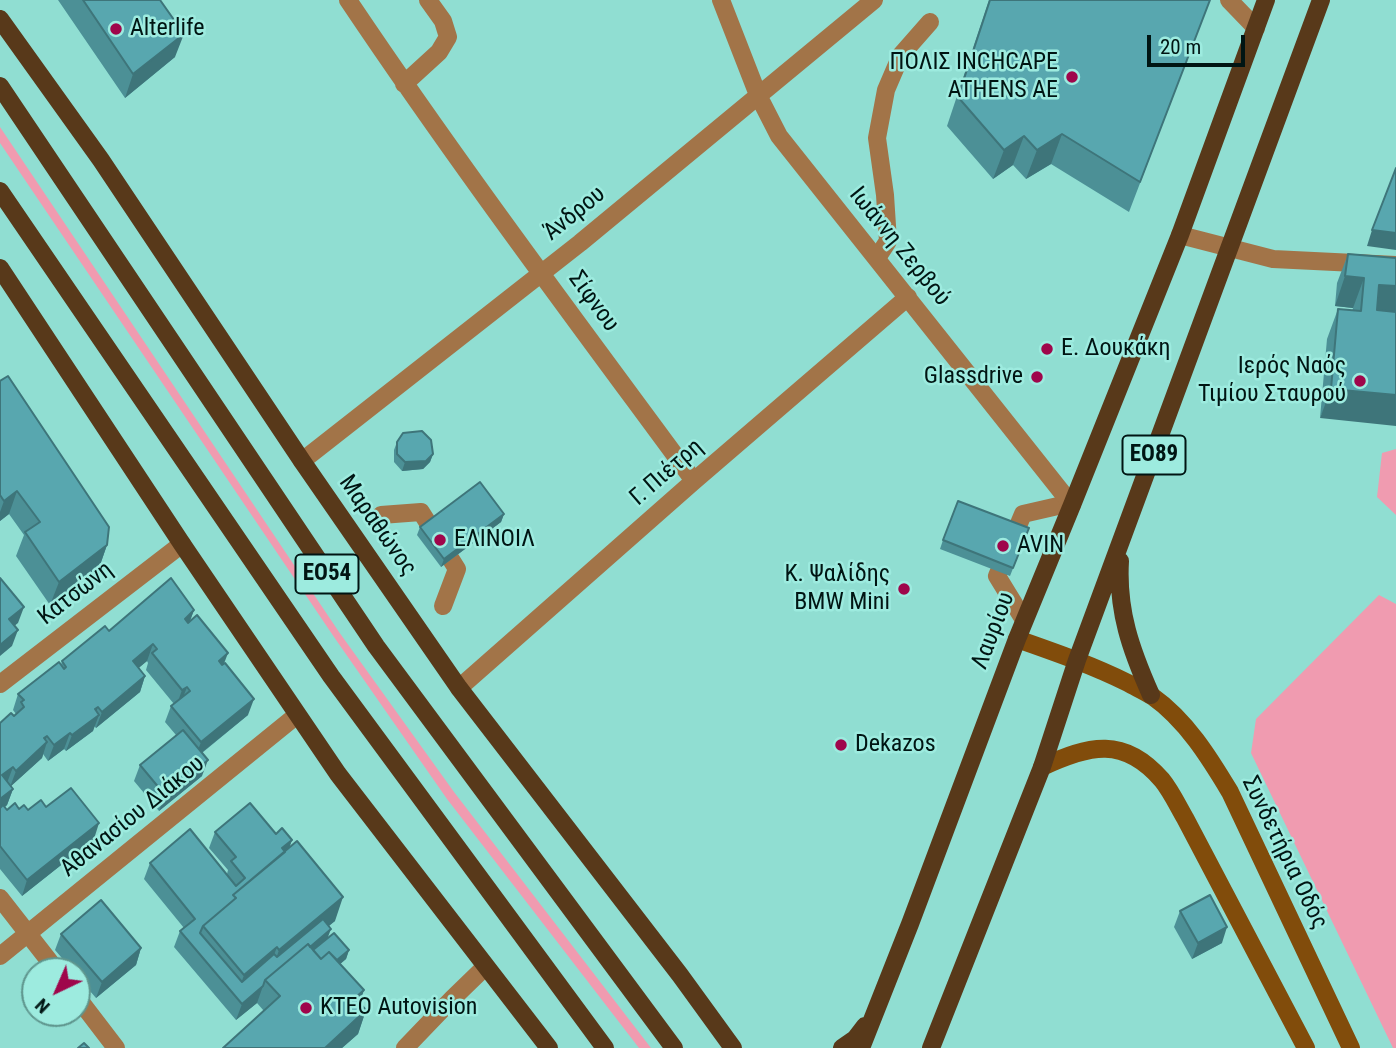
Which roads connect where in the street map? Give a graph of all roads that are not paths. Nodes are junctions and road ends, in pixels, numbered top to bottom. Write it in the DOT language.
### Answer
graph roads {
  1 [pos="348,0"];
  2 [pos="428,0"];
  3 [pos="721,0"];
  4 [pos="874,0"];
  5 [pos="1229,0"];
  6 [pos="1266,0"];
  7 [pos="1321,0"];
  8 [pos="0,19"];
  9 [pos="930,22"];
  10 [pos="1256,28"];
  11 [pos="404,84"];
  12 [pos="0,86"];
  13 [pos="758,94"];
  14 [pos="0,191"];
  15 [pos="1180,235"];
  16 [pos="1230,249"];
  17 [pos="877,258"];
  18 [pos="1396,265"];
  19 [pos="0,268"];
  20 [pos="541,273"];
  21 [pos="908,297"];
  22 [pos="302,461"];
  23 [pos="694,481"];
  24 [pos="1072,504"];
  25 [pos="381,515"];
  26 [pos="1121,542"];
  27 [pos="182,544"];
  28 [pos="443,606"];
  29 [pos="1024,620"];
  30 [pos="1017,639"];
  31 [pos="1077,660"];
  32 [pos="0,684"];
  33 [pos="459,688"];
  34 [pos="1151,695"];
  35 [pos="297,715"];
  36 [pos="1042,767"];
  37 [pos="0,898"];
  38 [pos="28,933"];
  39 [pos="0,956"];
  40 [pos="46,957"];
  41 [pos="485,967"];
  42 [pos="91,1015"];
  43 [pos="872,1018"];
  44 [pos="719,1029"];
  45 [pos="116,1048"];
  46 [pos="405,1048"];
  47 [pos="549,1048"];
  48 [pos="605,1048"];
  49 [pos="674,1048"];
  50 [pos="733,1048"];
  51 [pos="738,1048"];
  52 [pos="842,1048"];
  53 [pos="861,1048"];
  54 [pos="931,1048"];
  55 [pos="1306,1048"];
  56 [pos="1351,1048"];
  1 -- 11 [label="street, Σίφνου"];
  2 -- 11 [label="street"];
  3 -- 13 [label="street, Ιωάννη Ζερβού"];
  4 -- 13 [label="street, Άνδρου"];
  5 -- 10 [label="street"];
  6 -- 10 [label="main road, Λαυρίου / ΕΟ89"];
  7 -- 16 [label="main road, ΕΟ89"];
  8 -- 22 [label="main road, Μαραθώνος / ΕΟ54"];
  9 -- 17 [label="street"];
  10 -- 15 [label="main road, Λαυρίου / ΕΟ89"];
  11 -- 20 [label="street, Σίφνου"];
  12 -- 49 [label="main road, ΕΟ54"];
  13 -- 17 [label="street, Ιωάννη Ζερβού"];
  13 -- 20 [label="street, Άνδρου"];
  14 -- 48 [label="main road, ΕΟ54"];
  15 -- 16 [label="street"];
  15 -- 24 [label="main road, Λαυρίου / ΕΟ89"];
  16 -- 18 [label="street"];
  16 -- 26 [label="main road, ΕΟ89"];
  17 -- 21 [label="street, Ιωάννη Ζερβού"];
  19 -- 27 [label="main road"];
  20 -- 22 [label="street, Άνδρου"];
  20 -- 23 [label="street, Σίφνου"];
  21 -- 23 [label="street, Γ. Πιέτρη"];
  21 -- 24 [label="street, Ιωάννη Ζερβού"];
  22 -- 33 [label="main road, Μαραθώνος / ΕΟ54"];
  23 -- 33 [label="street, Γ. Πιέτρη"];
  24 -- 29 [label="main road, Λαυρίου / ΕΟ89"];
  24 -- 29 [label="street"];
  25 -- 28 [label="street"];
  26 -- 31 [label="main road, ΕΟ89"];
  26 -- 34 [label="main road"];
  27 -- 32 [label="street, Κατσώνη"];
  27 -- 35 [label="main road"];
  29 -- 30 [label="main road, Λαυρίου / ΕΟ89"];
  30 -- 31 [label="main road, Συνδετήρια Οδός"];
  30 -- 43 [label="main road, Λαυρίου / ΕΟ89"];
  31 -- 34 [label="main road, Συνδετήρια Οδός"];
  31 -- 36 [label="main road, ΕΟ89"];
  33 -- 44 [label="main road, Μαραθώνος / ΕΟ54"];
  34 -- 56 [label="main road, Συνδετήρια Οδός"];
  35 -- 38 [label="street, Αθανασίου Διάκου"];
  35 -- 41 [label="main road"];
  36 -- 54 [label="main road, ΕΟ89"];
  36 -- 55 [label="main road"];
  37 -- 38 [label="street"];
  38 -- 39 [label="street, Αθανασίου Διάκου"];
  38 -- 40 [label="street"];
  41 -- 46 [label="street"];
  41 -- 47 [label="main road"];
  42 -- 45 [label="street"];
  43 -- 52 [label="main road"];
  43 -- 53 [label="main road, Λαυρίου / ΕΟ89"];
  44 -- 50 [label="main road, Μαραθώνος / ΕΟ54"];
  44 -- 51 [label="main road"];
}
